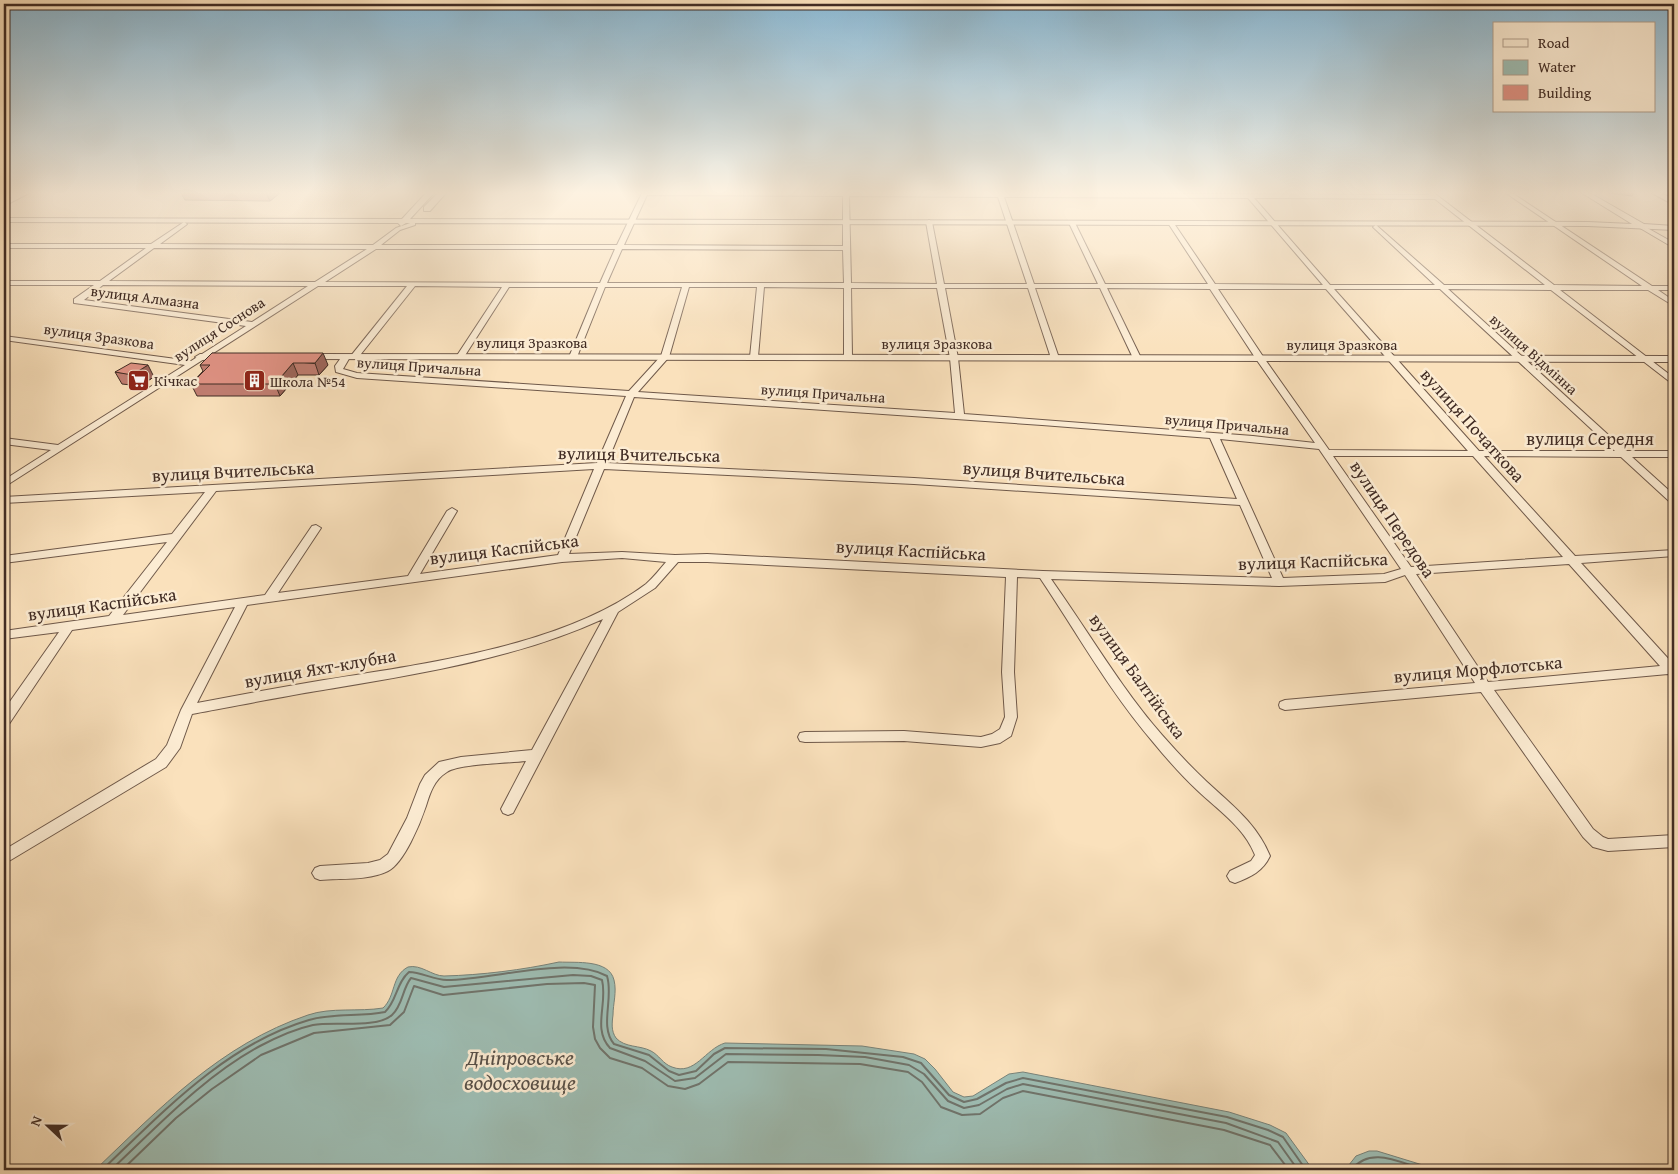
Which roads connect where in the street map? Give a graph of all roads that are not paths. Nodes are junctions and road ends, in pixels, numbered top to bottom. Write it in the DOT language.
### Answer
graph roads {
  1 [pos="621,247"];
  2 [pos="151,248"];
  3 [pos="350,248"];
  4 [pos="373,248"];
  5 [pos="426,248"];
  6 [pos="798,248"];
  7 [pos="846,248"];
  8 [pos="933,248"];
  9 [pos="1019,248"];
  10 [pos="1084,248"];
  11 [pos="1187,248"];
  12 [pos="1295,248"];
  13 [pos="1398,248"];
  14 [pos="1502,248"];
  15 [pos="1592,248"];
  16 [pos="4,283"];
  17 [pos="100,284"];
  18 [pos="313,285"];
  19 [pos="412,285"];
  20 [pos="602,285"];
  21 [pos="686,285"];
  22 [pos="506,286"];
  23 [pos="762,286"];
  24 [pos="848,286"];
  25 [pos="940,286"];
  26 [pos="1031,286"];
  27 [pos="1101,286"];
  28 [pos="1212,287"];
  29 [pos="1328,287"];
  30 [pos="1440,287"];
  31 [pos="1551,287"];
  32 [pos="1650,287"];
  33 [pos="1674,288"];
  34 [pos="1674,304"];
  35 [pos="252,324"];
  36 [pos="4,338"];
  37 [pos="200,357"];
  38 [pos="239,357"];
  39 [pos="298,357"];
  40 [pos="350,357"];
  41 [pos="460,357"];
  42 [pos="573,357"];
  43 [pos="665,357"];
  44 [pos="754,357"];
  45 [pos="848,357"];
  46 [pos="954,358"];
  47 [pos="1056,358"];
  48 [pos="1137,358"];
  49 [pos="1391,358"];
  50 [pos="1260,359"];
  51 [pos="1519,359"];
  52 [pos="1644,359"];
  53 [pos="1674,359"];
  54 [pos="191,363"];
  55 [pos="1674,382"];
  56 [pos="631,394"];
  57 [pos="960,416"];
  58 [pos="1214,436"];
  59 [pos="4,441"];
  60 [pos="59,448"];
  61 [pos="1324,450"];
  62 [pos="1477,453"];
  63 [pos="1624,454"];
  64 [pos="1674,454"];
  65 [pos="601,466"];
  66 [pos="4,484"];
  67 [pos="213,488"];
  68 [pos="4,500"];
  69 [pos="1674,500"];
  70 [pos="1243,502"];
  71 [pos="452,511"];
  72 [pos="316,528"];
  73 [pos="176,537"];
  74 [pos="1674,553"];
  75 [pos="562,558"];
  76 [pos="4,559"];
  77 [pos="675,559"];
  78 [pos="1573,560"];
  79 [pos="1407,571"];
  80 [pos="1012,573"];
  81 [pos="1043,575"];
  82 [pos="412,578"];
  83 [pos="1279,582"];
  84 [pos="269,598"];
  85 [pos="243,602"];
  86 [pos="613,611"];
  87 [pos="114,618"];
  88 [pos="68,627"];
  89 [pos="4,635"];
  90 [pos="1673,670"];
  91 [pos="1484,686"];
  92 [pos="1285,705"];
  93 [pos="187,710"];
  94 [pos="4,720"];
  95 [pos="805,737"];
  96 [pos="537,755"];
  97 [pos="508,809"];
  98 [pos="1674,841"];
  99 [pos="4,858"];
  100 [pos="320,873"];
  101 [pos="1235,876"];
  1 -- 20 [label="street"];
  2 -- 17 [label="street, вулиця Алмазна"];
  3 -- 4 [label="street"];
  4 -- 5 [label="street"];
  4 -- 18 [label="street, вулиця Соснова"];
  6 -- 7 [label="street"];
  7 -- 24 [label="street"];
  8 -- 25 [label="street"];
  9 -- 26 [label="street"];
  10 -- 27 [label="street"];
  11 -- 28 [label="street, вулиця Передова"];
  12 -- 29 [label="street, вулиця Початкова"];
  13 -- 30 [label="street, вулиця Відмінна"];
  14 -- 31 [label="street"];
  15 -- 32 [label="street"];
  16 -- 17 [label="street"];
  17 -- 18 [label="street"];
  17 -- 35 [label="street, вулиця Алмазна"];
  18 -- 19 [label="street"];
  18 -- 35 [label="street, вулиця Соснова"];
  19 -- 22 [label="street"];
  19 -- 40 [label="street"];
  20 -- 21 [label="street"];
  20 -- 22 [label="street"];
  20 -- 42 [label="street"];
  21 -- 23 [label="street"];
  21 -- 43 [label="street"];
  22 -- 41 [label="street"];
  23 -- 24 [label="street"];
  23 -- 44 [label="street"];
  24 -- 25 [label="street"];
  24 -- 45 [label="street"];
  25 -- 26 [label="street"];
  25 -- 46 [label="street"];
  26 -- 27 [label="street"];
  26 -- 47 [label="street"];
  27 -- 28 [label="street"];
  27 -- 48 [label="street"];
  28 -- 29 [label="street"];
  28 -- 50 [label="street, вулиця Передова"];
  29 -- 30 [label="street"];
  29 -- 49 [label="street, вулиця Початкова"];
  30 -- 31 [label="street"];
  30 -- 51 [label="street, вулиця Відмінна"];
  31 -- 32 [label="street"];
  31 -- 52 [label="street"];
  32 -- 33 [label="street"];
  32 -- 34 [label="street"];
  35 -- 37 [label="street, вулиця Соснова"];
  36 -- 54 [label="street, вулиця Зразкова"];
  37 -- 38 [label="street"];
  37 -- 54 [label="street, вулиця Соснова"];
  39 -- 40 [label="street, вулиця Зразкова"];
  40 -- 41 [label="street, вулиця Зразкова"];
  40 -- 56 [label="street, вулиця Причальна"];
  41 -- 42 [label="street, вулиця Зразкова"];
  42 -- 43 [label="street, вулиця Зразкова"];
  43 -- 44 [label="street, вулиця Зразкова"];
  43 -- 56 [label="street"];
  44 -- 45 [label="street, вулиця Зразкова"];
  45 -- 46 [label="street, вулиця Зразкова"];
  46 -- 47 [label="street, вулиця Зразкова"];
  46 -- 57 [label="street"];
  47 -- 48 [label="street, вулиця Зразкова"];
  48 -- 50 [label="street, вулиця Зразкова"];
  49 -- 50 [label="street, вулиця Зразкова"];
  49 -- 51 [label="street, вулиця Зразкова"];
  49 -- 62 [label="street, вулиця Початкова"];
  50 -- 61 [label="street, вулиця Передова"];
  51 -- 52 [label="street, вулиця Зразкова"];
  51 -- 63 [label="street, вулиця Відмінна"];
  52 -- 53 [label="street, вулиця Зразкова"];
  52 -- 55 [label="street"];
  54 -- 60 [label="street, вулиця Соснова"];
  56 -- 57 [label="street, вулиця Причальна"];
  56 -- 65 [label="street"];
  57 -- 58 [label="street, вулиця Причальна"];
  58 -- 61 [label="street, вулиця Причальна"];
  58 -- 70 [label="street"];
  59 -- 60 [label="street"];
  60 -- 66 [label="street, вулиця Соснова"];
  61 -- 62 [label="street, вулиця Середня"];
  61 -- 79 [label="street, вулиця Передова"];
  62 -- 63 [label="street, вулиця Середня"];
  62 -- 78 [label="street, вулиця Початкова"];
  63 -- 64 [label="street, вулиця Середня"];
  63 -- 69 [label="street, вулиця Відмінна"];
  65 -- 67 [label="street, вулиця Вчительська"];
  65 -- 70 [label="street, вулиця Вчительська"];
  65 -- 75 [label="street"];
  67 -- 68 [label="street, вулиця Вчительська"];
  67 -- 73 [label="street"];
  70 -- 83 [label="street"];
  71 -- 82 [label="street"];
  72 -- 84 [label="street"];
  73 -- 76 [label="street"];
  73 -- 87 [label="street"];
  74 -- 78 [label="street, вулиця Каспійська"];
  75 -- 77 [label="street, вулиця Каспійська"];
  75 -- 82 [label="street, вулиця Каспійська"];
  77 -- 80 [label="street, вулиця Каспійська"];
  77 -- 86 [label="street, вулиця Яхт-клубна"];
  78 -- 79 [label="street, вулиця Каспійська"];
  78 -- 90 [label="street, вулиця Початкова"];
  79 -- 83 [label="street, вулиця Каспійська"];
  79 -- 91 [label="street, вулиця Передова"];
  80 -- 81 [label="street, вулиця Каспійська"];
  80 -- 95 [label="street"];
  81 -- 83 [label="street, вулиця Каспійська"];
  81 -- 101 [label="street, вулиця Балтійська"];
  82 -- 84 [label="street, вулиця Каспійська"];
  84 -- 85 [label="street, вулиця Каспійська"];
  85 -- 87 [label="street, вулиця Каспійська"];
  85 -- 93 [label="street"];
  86 -- 93 [label="street, вулиця Яхт-клубна"];
  86 -- 96 [label="street"];
  87 -- 88 [label="street, вулиця Каспійська"];
  88 -- 89 [label="street, вулиця Каспійська"];
  88 -- 94 [label="street"];
  90 -- 91 [label="street, вулиця Морфлотська"];
  91 -- 92 [label="street, вулиця Морфлотська"];
  91 -- 98 [label="street, вулиця Передова"];
  93 -- 99 [label="street"];
  96 -- 97 [label="street"];
  96 -- 100 [label="street"];
}
